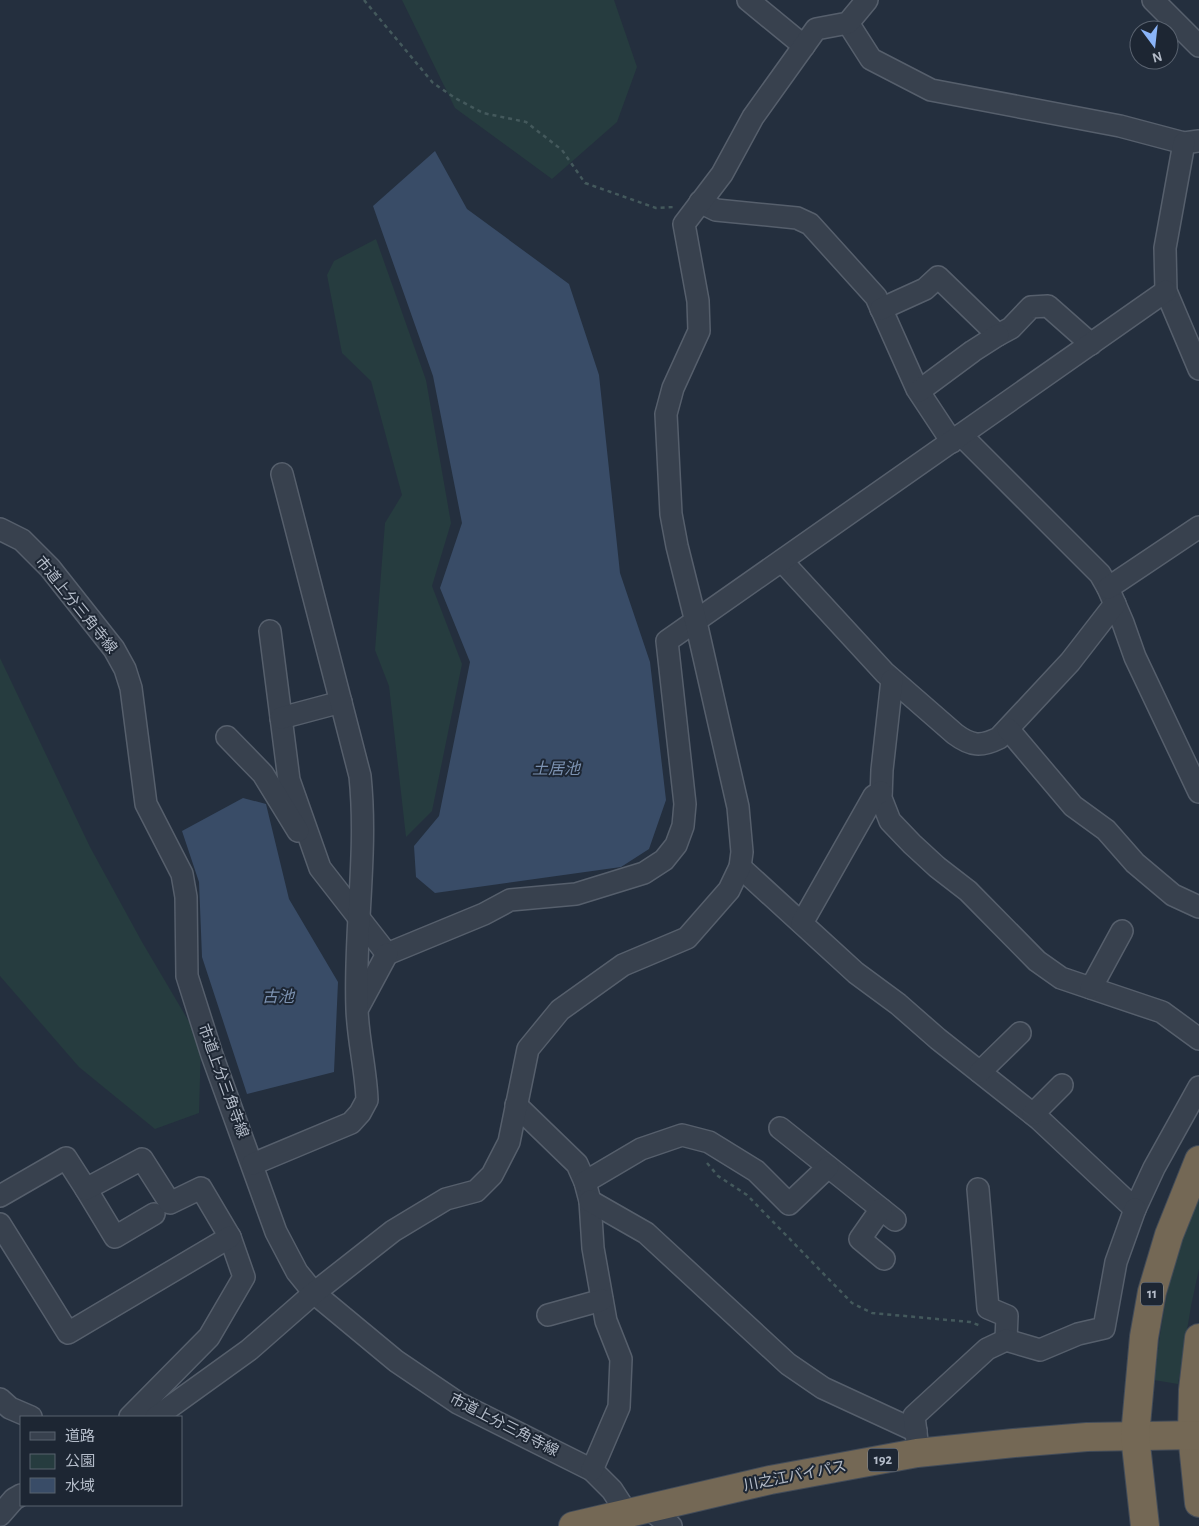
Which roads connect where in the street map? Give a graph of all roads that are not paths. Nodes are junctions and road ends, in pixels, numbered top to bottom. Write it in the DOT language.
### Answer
graph roads {
  1 [pos="748,0"];
  2 [pos="867,0"];
  3 [pos="1153,0"];
  4 [pos="848,23"];
  5 [pos="804,46"];
  6 [pos="1199,46"];
  7 [pos="1191,142"];
  8 [pos="699,204"];
  9 [pos="1166,291"];
  10 [pos="881,309"];
  11 [pos="998,335"];
  12 [pos="1091,344"];
  13 [pos="1199,369"];
  14 [pos="919,391"];
  15 [pos="957,438"];
  16 [pos="282,474"];
  17 [pos="1199,527"];
  18 [pos="0,528"];
  19 [pos="782,561"];
  20 [pos="1111,596"];
  21 [pos="696,622"];
  22 [pos="270,631"];
  23 [pos="892,680"];
  24 [pos="341,702"];
  25 [pos="281,718"];
  26 [pos="1008,728"];
  27 [pos="226,737"];
  28 [pos="881,792"];
  29 [pos="1199,792"];
  30 [pos="740,867"];
  31 [pos="320,868"];
  32 [pos="1199,907"];
  33 [pos="358,917"];
  34 [pos="802,923"];
  35 [pos="1122,931"];
  36 [pos="387,954"];
  37 [pos="1091,988"];
  38 [pos="357,1010"];
  39 [pos="1020,1033"];
  40 [pos="1199,1039"];
  41 [pos="980,1072"];
  42 [pos="1062,1085"];
  43 [pos="1199,1087"];
  44 [pos="516,1105"];
  45 [pos="1033,1114"];
  46 [pos="780,1128"];
  47 [pos="1199,1160"];
  48 [pos="253,1164"];
  49 [pos="828,1167"];
  50 [pos="86,1189"];
  51 [pos="978,1189"];
  52 [pos="588,1191"];
  53 [pos="0,1196"];
  54 [pos="1135,1209"];
  55 [pos="0,1224"];
  56 [pos="148,1224"];
  57 [pos="230,1237"];
  58 [pos="884,1259"];
  59 [pos="314,1293"];
  60 [pos="602,1300"];
  61 [pos="548,1314"];
  62 [pos="1199,1338"];
  63 [pos="1006,1340"];
  64 [pos="0,1399"];
  65 [pos="29,1416"];
  66 [pos="131,1416"];
  67 [pos="157,1416"];
  68 [pos="1195,1434"];
  69 [pos="1135,1436"];
  70 [pos="917,1442"];
  71 [pos="592,1470"];
  72 [pos="20,1496"];
  73 [pos="1199,1503"];
  74 [pos="638,1510"];
  75 [pos="0,1515"];
  76 [pos="573,1526"];
  77 [pos="671,1526"];
  78 [pos="1145,1526"];
  1 -- 5 [label="street"];
  2 -- 4 [label="street"];
  3 -- 6 [label="street"];
  4 -- 5 [label="street"];
  4 -- 7 [label="street"];
  5 -- 8 [label="street"];
  7 -- 9 [label="street"];
  8 -- 10 [label="street"];
  8 -- 21 [label="street"];
  9 -- 12 [label="street"];
  9 -- 13 [label="street"];
  10 -- 11 [label="street"];
  10 -- 14 [label="street"];
  11 -- 12 [label="street"];
  11 -- 14 [label="street"];
  12 -- 15 [label="street"];
  14 -- 15 [label="street"];
  15 -- 19 [label="street"];
  15 -- 20 [label="street"];
  16 -- 24 [label="street"];
  17 -- 20 [label="street"];
  18 -- 48 [label="street, 市道上分三角寺線"];
  19 -- 21 [label="street"];
  19 -- 23 [label="street"];
  20 -- 26 [label="street"];
  20 -- 29 [label="street"];
  21 -- 30 [label="street"];
  21 -- 36 [label="street"];
  22 -- 25 [label="street"];
  23 -- 26 [label="street"];
  23 -- 28 [label="street"];
  24 -- 25 [label="street"];
  24 -- 33 [label="street"];
  25 -- 31 [label="street"];
  26 -- 32 [label="street"];
  27 -- 31 [label="street"];
  28 -- 34 [label="street"];
  28 -- 37 [label="street"];
  30 -- 34 [label="street"];
  30 -- 44 [label="street"];
  31 -- 33 [label="street"];
  33 -- 36 [label="street"];
  33 -- 38 [label="street"];
  34 -- 41 [label="street"];
  35 -- 37 [label="street"];
  36 -- 38 [label="street"];
  37 -- 40 [label="street"];
  38 -- 48 [label="street"];
  39 -- 41 [label="street"];
  41 -- 45 [label="street"];
  42 -- 45 [label="street"];
  43 -- 54 [label="street"];
  44 -- 52 [label="street"];
  44 -- 59 [label="street"];
  45 -- 54 [label="street"];
  46 -- 49 [label="street"];
  47 -- 69 [label="highway, 11"];
  48 -- 59 [label="street, 市道上分三角寺線"];
  49 -- 52 [label="street"];
  49 -- 58 [label="street"];
  50 -- 53 [label="street"];
  50 -- 56 [label="street"];
  50 -- 57 [label="street"];
  51 -- 63 [label="street"];
  52 -- 60 [label="street"];
  52 -- 70 [label="street"];
  54 -- 63 [label="street"];
  55 -- 57 [label="street"];
  57 -- 66 [label="street"];
  59 -- 67 [label="street"];
  59 -- 71 [label="street, 市道上分三角寺線"];
  60 -- 61 [label="street"];
  60 -- 71 [label="street"];
  62 -- 68 [label="highway"];
  63 -- 70 [label="street"];
  64 -- 65 [label="street"];
  68 -- 69 [label="highway, 川之江バイパス / 192"];
  68 -- 73 [label="highway"];
  69 -- 70 [label="highway, 川之江バイパス / 192"];
  69 -- 78 [label="highway, 11"];
  70 -- 74 [label="highway, 川之江バイパス / 192"];
  71 -- 74 [label="street, 市道上分三角寺線"];
  72 -- 75 [label="street"];
  74 -- 76 [label="highway, 川之江バイパス / 192"];
  74 -- 77 [label="street, 市道上分三角寺線"];
}
